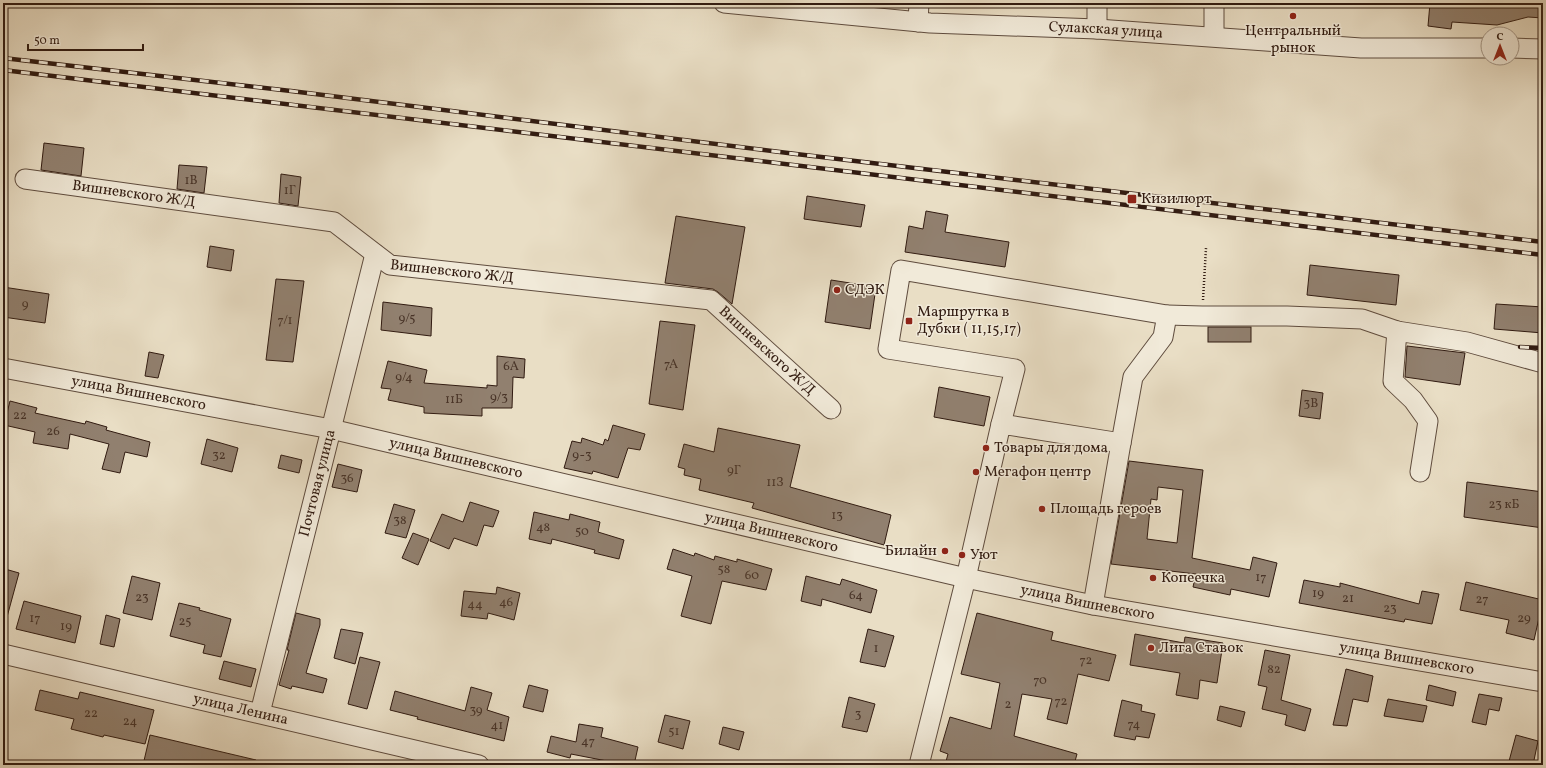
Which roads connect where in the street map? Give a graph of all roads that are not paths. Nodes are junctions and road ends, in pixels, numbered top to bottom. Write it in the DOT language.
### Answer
graph roads {
  1 [pos="724,3"];
  2 [pos="919,3"];
  3 [pos="1097,3"];
  4 [pos="1214,3"];
  5 [pos="918,22"];
  6 [pos="1097,29"];
  7 [pos="1214,36"];
  8 [pos="1480,48"];
  9 [pos="1520,48"];
  10 [pos="1543,49"];
  11 [pos="24,179"];
  12 [pos="375,254"];
  13 [pos="1167,314"];
  14 [pos="1397,331"];
  15 [pos="1543,363"];
  16 [pos="3,368"];
  17 [pos="831,409"];
  18 [pos="1001,424"];
  19 [pos="331,429"];
  20 [pos="1122,443"];
  21 [pos="1420,472"];
  22 [pos="966,578"];
  23 [pos="1093,605"];
  24 [pos="3,654"];
  25 [pos="1543,682"];
  26 [pos="260,713"];
  27 [pos="479,765"];
  28 [pos="919,765"];
  1 -- 5 [label="street, Сулакская улица"];
  2 -- 5 [label="street"];
  3 -- 6 [label="street"];
  4 -- 7 [label="street"];
  5 -- 6 [label="street, Сулакская улица"];
  6 -- 7 [label="street, Сулакская улица"];
  7 -- 8 [label="street, Сулакская улица"];
  9 -- 10 [label="street"];
  11 -- 12 [label="street, Вишневского Ж/Д"];
  12 -- 17 [label="street, Вишневского Ж/Д"];
  12 -- 19 [label="street, Почтовая улица"];
  13 -- 14 [label="street"];
  13 -- 18 [label="street"];
  13 -- 20 [label="street"];
  14 -- 15 [label="street"];
  14 -- 21 [label="street"];
  16 -- 19 [label="street, улица Вишневского"];
  18 -- 20 [label="street"];
  18 -- 22 [label="street"];
  19 -- 22 [label="street, улица Вишневского"];
  19 -- 26 [label="street, Почтовая улица"];
  20 -- 23 [label="street"];
  22 -- 23 [label="street, улица Вишневского"];
  22 -- 28 [label="street"];
  23 -- 25 [label="street, улица Вишневского"];
  24 -- 26 [label="street, улица Ленина"];
  26 -- 27 [label="street, улица Ленина"];
}
